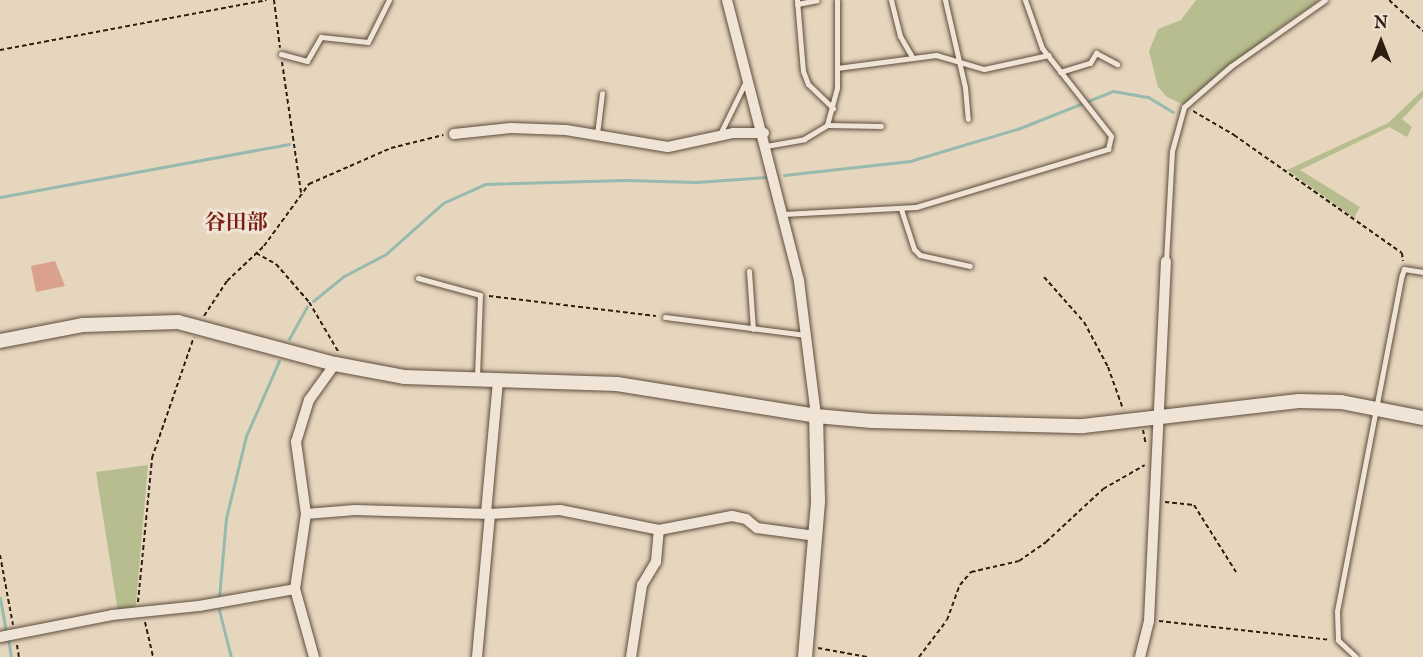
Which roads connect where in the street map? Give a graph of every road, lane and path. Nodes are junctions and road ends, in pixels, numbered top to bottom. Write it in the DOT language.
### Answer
graph roads {
  1 [pos="266,0"];
  2 [pos="274,0"];
  3 [pos="389,0"];
  4 [pos="727,0"];
  5 [pos="817,0"];
  6 [pos="837,0"];
  7 [pos="891,0"];
  8 [pos="945,0"];
  9 [pos="1025,0"];
  10 [pos="1325,0"];
  11 [pos="1389,0"];
  12 [pos="797,2"];
  13 [pos="1423,31"];
  14 [pos="0,50"];
  15 [pos="281,54"];
  16 [pos="1048,55"];
  17 [pos="912,57"];
  18 [pos="959,62"];
  19 [pos="1117,64"];
  20 [pos="837,68"];
  21 [pos="1060,72"];
  22 [pos="748,78"];
  23 [pos="602,93"];
  24 [pos="1184,107"];
  25 [pos="833,108"];
  26 [pos="968,119"];
  27 [pos="827,125"];
  28 [pos="881,126"];
  29 [pos="454,134"];
  30 [pos="597,134"];
  31 [pos="764,134"];
  32 [pos="720,136"];
  33 [pos="766,146"];
  34 [pos="301,193"];
  35 [pos="901,209"];
  36 [pos="783,214"];
  37 [pos="256,253"];
  38 [pos="1166,261"];
  39 [pos="970,266"];
  40 [pos="1404,269"];
  41 [pos="749,271"];
  42 [pos="1423,272"];
  43 [pos="1044,277"];
  44 [pos="418,278"];
  45 [pos="480,295"];
  46 [pos="665,317"];
  47 [pos="198,327"];
  48 [pos="753,329"];
  49 [pos="807,335"];
  50 [pos="0,341"];
  51 [pos="335,364"];
  52 [pos="478,380"];
  53 [pos="498,380"];
  54 [pos="1374,407"];
  55 [pos="816,416"];
  56 [pos="1423,418"];
  57 [pos="1160,420"];
  58 [pos="1142,422"];
  59 [pos="1128,424"];
  60 [pos="1147,451"];
  61 [pos="1147,461"];
  62 [pos="1156,502"];
  63 [pos="488,513"];
  64 [pos="306,514"];
  65 [pos="659,530"];
  66 [pos="816,536"];
  67 [pos="0,555"];
  68 [pos="1236,572"];
  69 [pos="295,589"];
  70 [pos="140,612"];
  71 [pos="1149,621"];
  72 [pos="8,635"];
  73 [pos="1338,640"];
  74 [pos="805,652"];
  75 [pos="153,657"];
  76 [pos="314,657"];
  77 [pos="477,657"];
  78 [pos="631,657"];
  79 [pos="867,657"];
  80 [pos="919,657"];
  81 [pos="1140,657"];
  82 [pos="1356,657"];
  1 -- 14 [label="path"];
  2 -- 15 [label="path"];
  3 -- 15 [label="lane"];
  4 -- 22 [label="street"];
  5 -- 12 [label="lane"];
  6 -- 20 [label="lane"];
  7 -- 17 [label="lane"];
  8 -- 18 [label="lane"];
  9 -- 16 [label="lane"];
  10 -- 24 [label="lane"];
  11 -- 13 [label="path"];
  12 -- 25 [label="lane"];
  15 -- 34 [label="path"];
  16 -- 18 [label="lane"];
  16 -- 21 [label="lane"];
  17 -- 18 [label="lane"];
  17 -- 20 [label="lane"];
  18 -- 26 [label="lane"];
  19 -- 21 [label="lane"];
  20 -- 25 [label="lane"];
  21 -- 35 [label="lane"];
  22 -- 31 [label="street"];
  22 -- 32 [label="lane"];
  23 -- 30 [label="lane"];
  24 -- 38 [label="lane"];
  24 -- 40 [label="path"];
  25 -- 27 [label="lane"];
  27 -- 28 [label="lane"];
  27 -- 33 [label="lane"];
  29 -- 30 [label="street"];
  29 -- 34 [label="path"];
  30 -- 32 [label="street"];
  31 -- 32 [label="street"];
  31 -- 33 [label="street"];
  33 -- 36 [label="street"];
  34 -- 37 [label="path"];
  35 -- 36 [label="lane"];
  35 -- 39 [label="lane"];
  36 -- 49 [label="street"];
  37 -- 47 [label="path"];
  37 -- 51 [label="path"];
  38 -- 57 [label="street"];
  40 -- 42 [label="lane"];
  40 -- 54 [label="lane"];
  41 -- 48 [label="lane"];
  43 -- 59 [label="path"];
  44 -- 45 [label="lane"];
  45 -- 46 [label="path"];
  45 -- 52 [label="lane"];
  46 -- 48 [label="lane"];
  47 -- 50 [label="street"];
  47 -- 51 [label="street"];
  47 -- 70 [label="path"];
  48 -- 49 [label="lane"];
  49 -- 55 [label="street"];
  51 -- 52 [label="street"];
  51 -- 64 [label="street"];
  52 -- 53 [label="street"];
  53 -- 55 [label="street"];
  53 -- 63 [label="street"];
  54 -- 56 [label="street"];
  54 -- 57 [label="street"];
  54 -- 73 [label="lane"];
  55 -- 59 [label="street"];
  55 -- 66 [label="street"];
  57 -- 58 [label="street"];
  57 -- 62 [label="street"];
  58 -- 59 [label="street"];
  58 -- 60 [label="path"];
  61 -- 80 [label="path"];
  62 -- 68 [label="path"];
  62 -- 71 [label="street"];
  63 -- 64 [label="street"];
  63 -- 65 [label="street"];
  63 -- 77 [label="street"];
  64 -- 69 [label="street"];
  65 -- 66 [label="street"];
  65 -- 78 [label="street"];
  66 -- 74 [label="street"];
  67 -- 72 [label="path"];
  69 -- 70 [label="street"];
  69 -- 76 [label="street"];
  70 -- 72 [label="street"];
  70 -- 75 [label="path"];
  71 -- 73 [label="path"];
  71 -- 81 [label="street"];
  73 -- 82 [label="lane"];
  74 -- 79 [label="path"];
}
